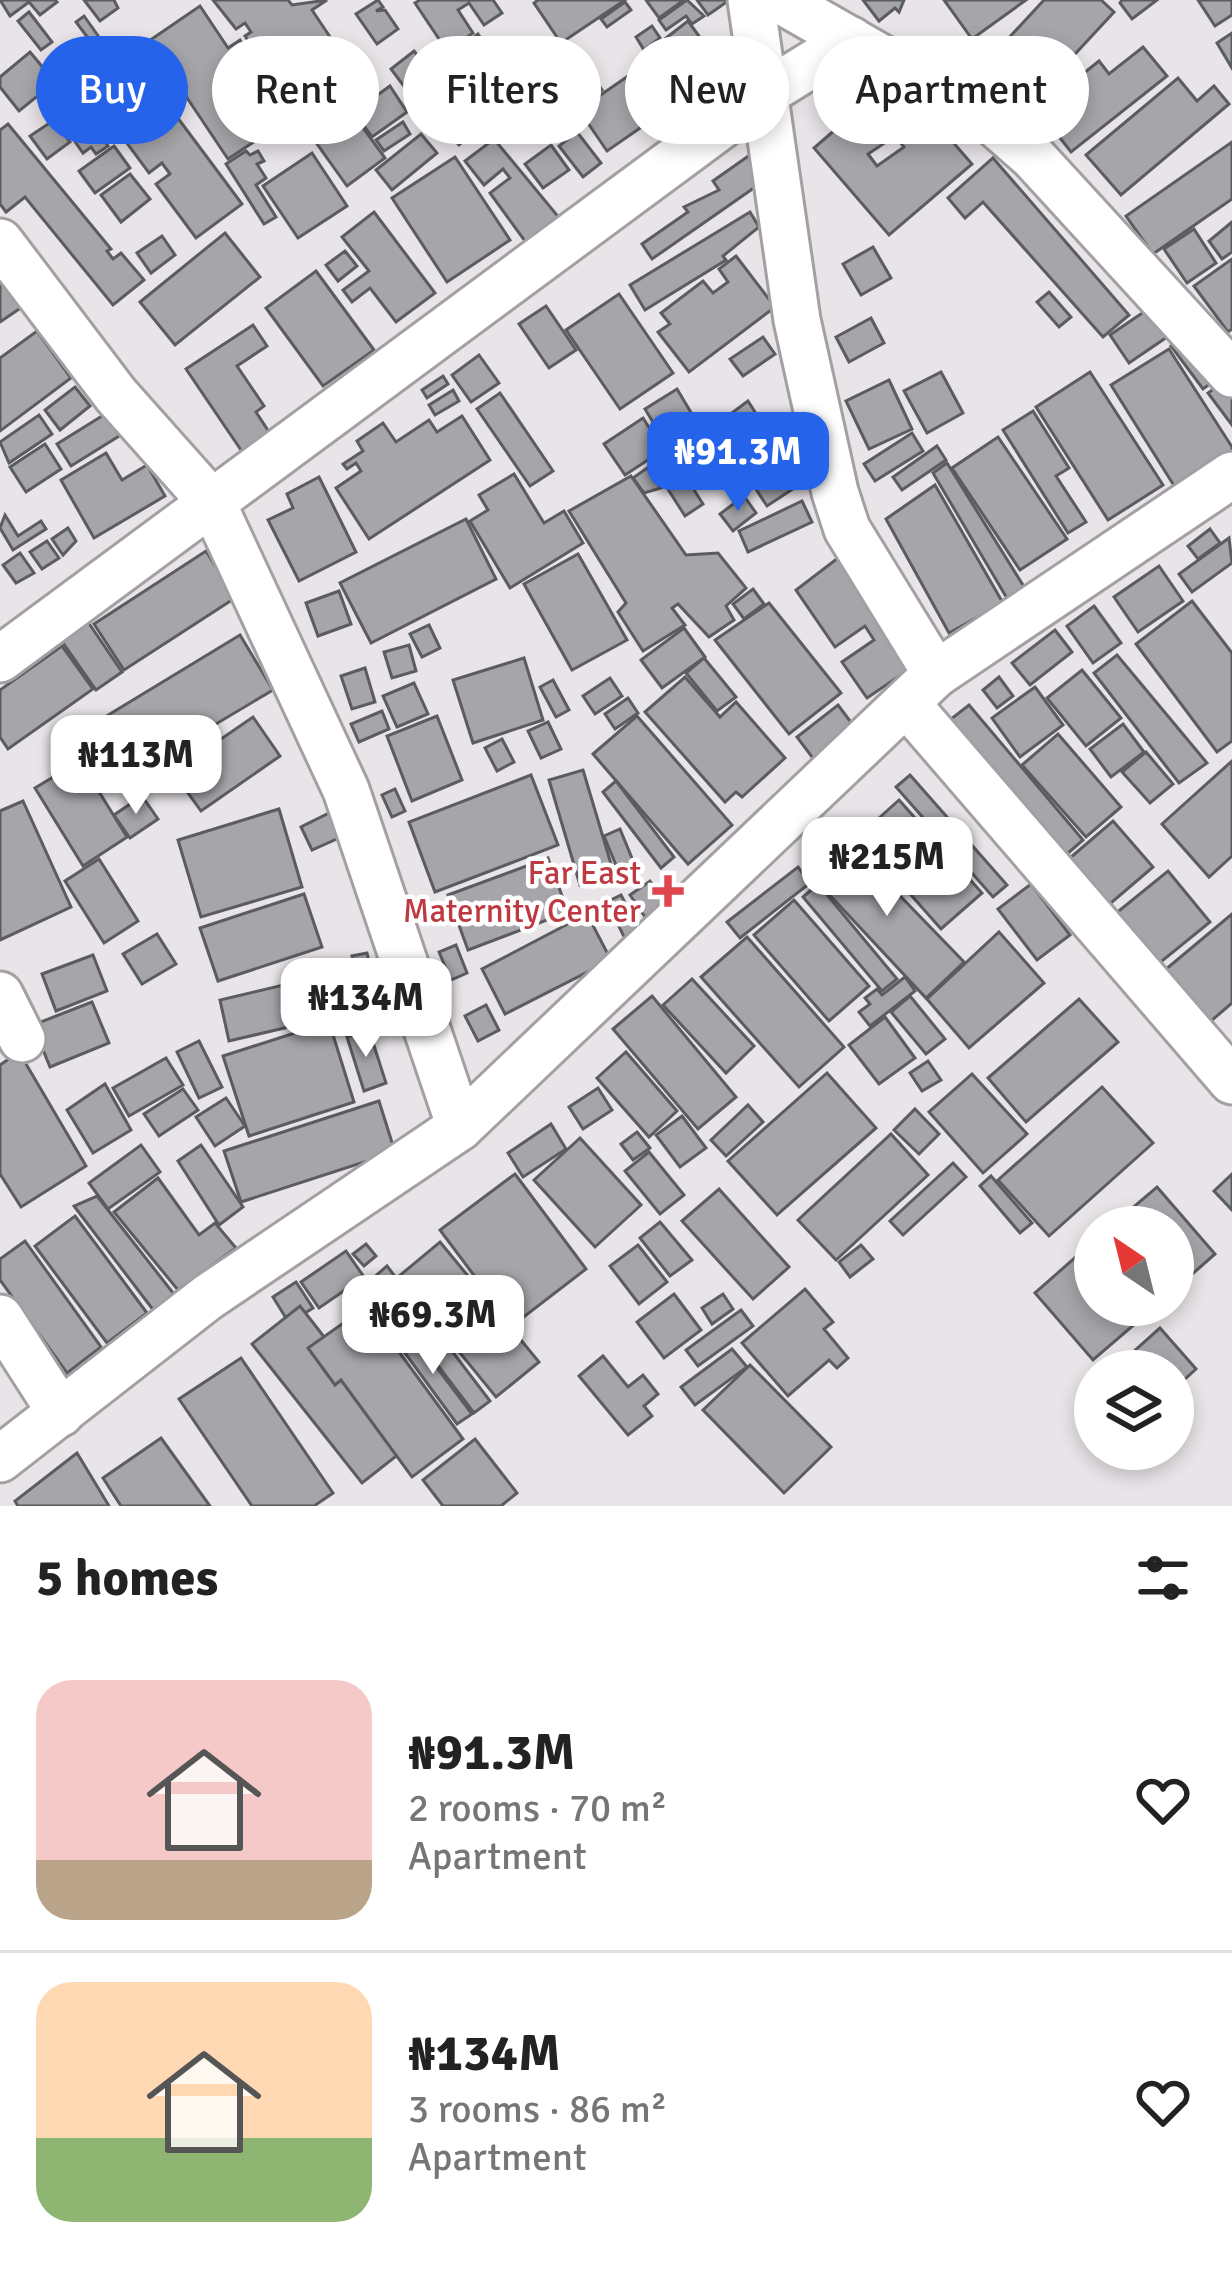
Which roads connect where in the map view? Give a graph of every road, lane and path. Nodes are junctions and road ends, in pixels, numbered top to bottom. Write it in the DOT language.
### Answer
graph roads {
  1 [pos="751,0"];
  2 [pos="780,0"];
  3 [pos="756,36"];
  4 [pos="844,36"];
  5 [pos="697,144"];
  6 [pos="771,144"];
  7 [pos="1018,144"];
  8 [pos="0,242"];
  9 [pos="1232,374"];
  10 [pos="1232,475"];
  11 [pos="213,504"];
  12 [pos="0,659"];
  13 [pos="921,689"];
  14 [pos="0,995"];
  15 [pos="22,1039"];
  16 [pos="1232,1081"];
  17 [pos="460,1127"];
  18 [pos="0,1318"];
  19 [pos="61,1413"];
  20 [pos="0,1459"];
  1 -- 3 [label="street"];
  2 -- 4 [label="street"];
  5 -- 11 [label="street"];
  6 -- 13 [label="street"];
  7 -- 9 [label="street"];
  8 -- 11 [label="street"];
  10 -- 13 [label="street"];
  11 -- 12 [label="street"];
  11 -- 17 [label="street"];
  13 -- 16 [label="street"];
  13 -- 17 [label="street"];
  14 -- 15 [label="street"];
  17 -- 19 [label="street"];
  18 -- 19 [label="street"];
  19 -- 20 [label="street"];
}
